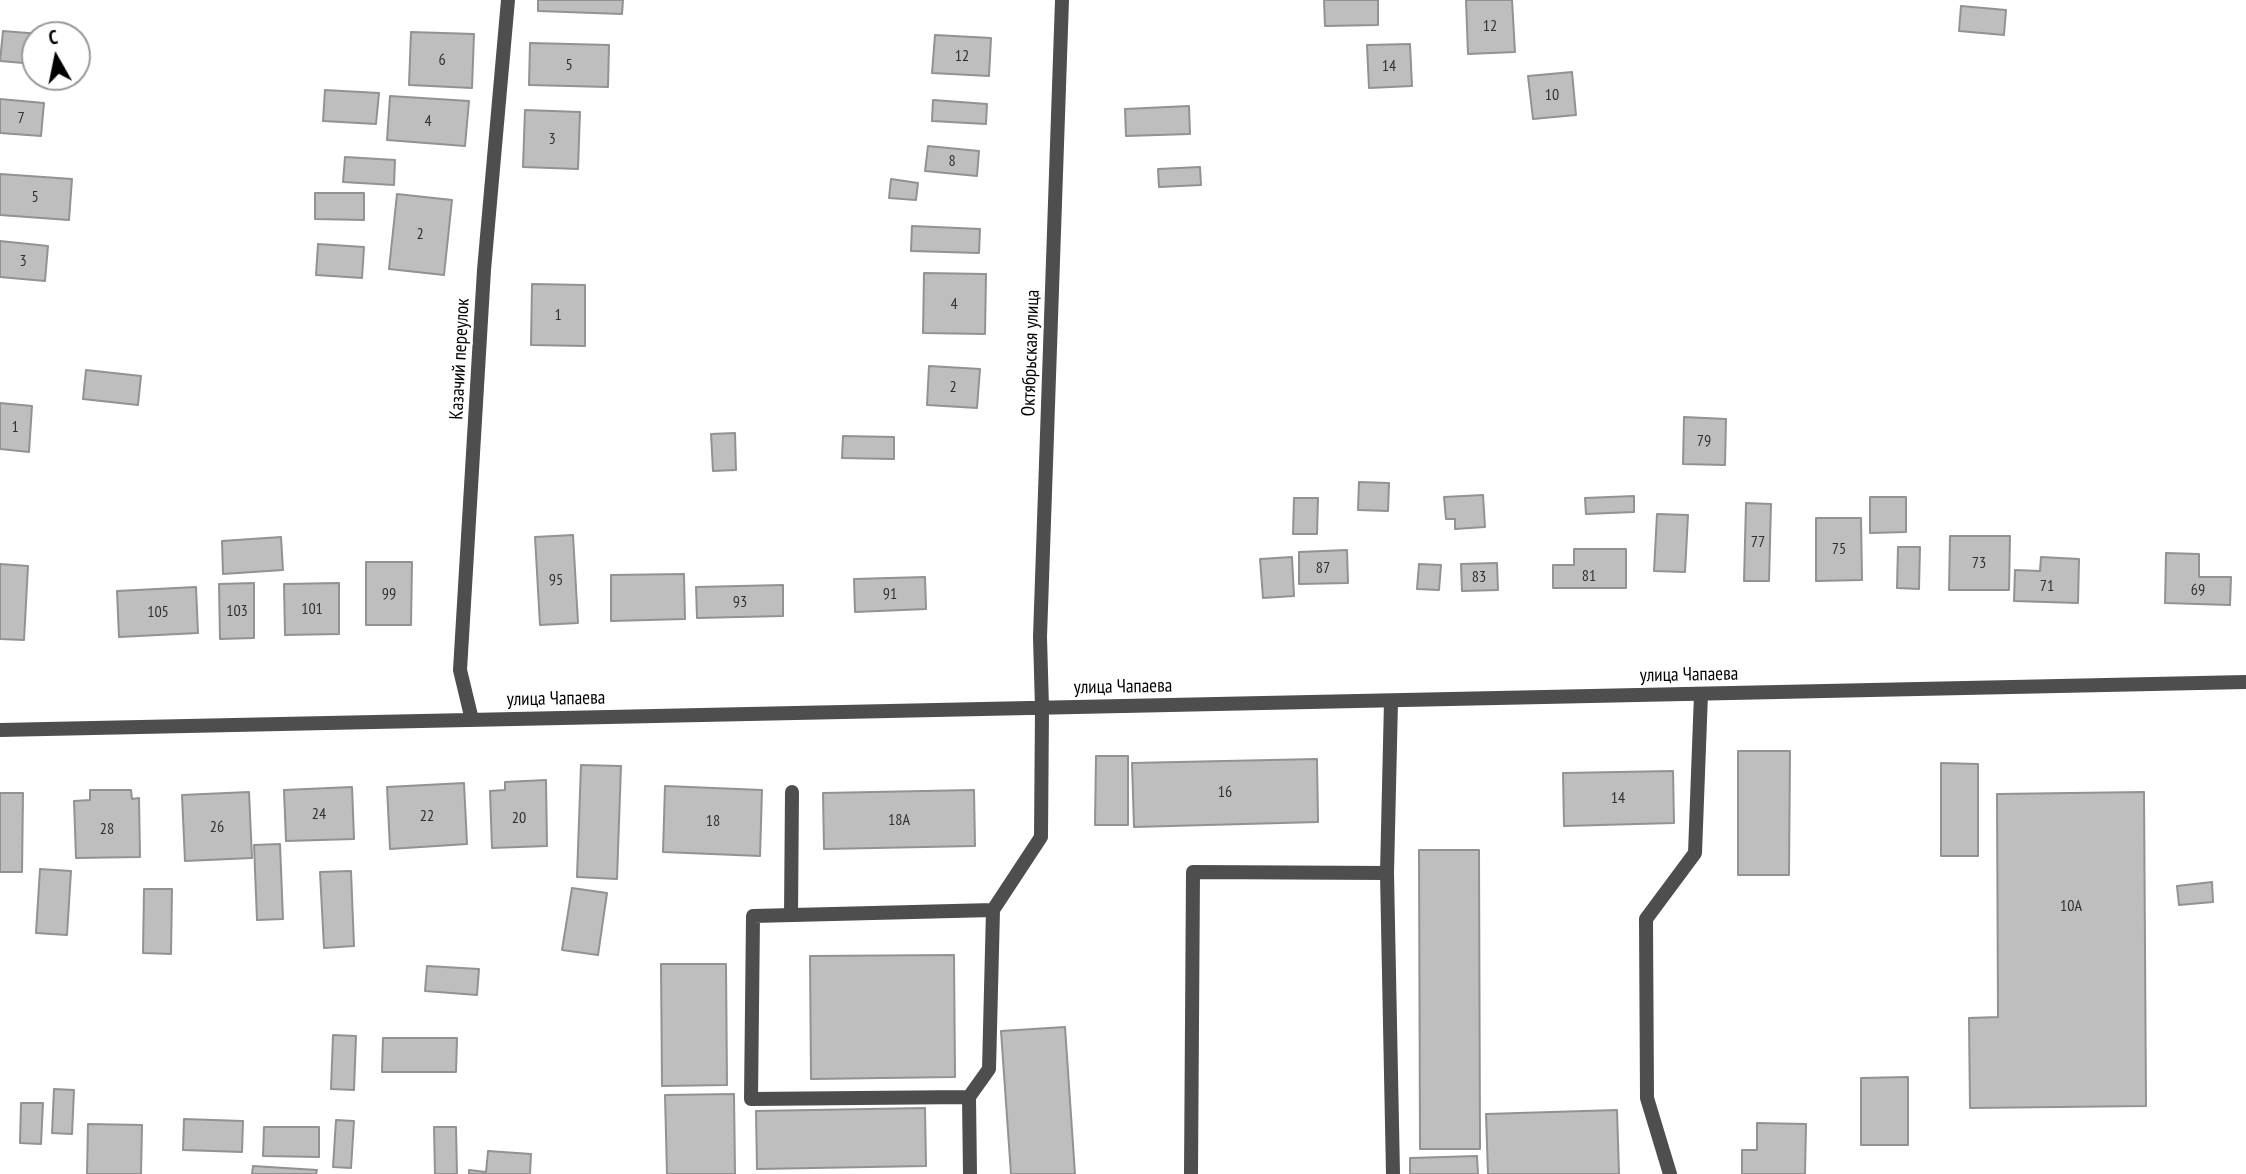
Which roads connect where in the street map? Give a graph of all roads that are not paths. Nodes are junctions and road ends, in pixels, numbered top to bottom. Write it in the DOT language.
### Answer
graph roads {
  1 [pos="508,0"];
  2 [pos="1062,0"];
  3 [pos="2246,682"];
  4 [pos="1701,694"];
  5 [pos="1391,701"];
  6 [pos="1042,708"];
  7 [pos="472,720"];
  8 [pos="0,730"];
  9 [pos="792,792"];
  10 [pos="1387,873"];
  11 [pos="993,909"];
  12 [pos="790,915"];
  13 [pos="969,1097"];
  14 [pos="970,1174"];
  15 [pos="1191,1174"];
  16 [pos="1393,1174"];
  17 [pos="1670,1174"];
  1 -- 7 [label="street, Казачий переулок"];
  2 -- 6 [label="street, Октябрьская улица"];
  3 -- 4 [label="street, улица Чапаева"];
  4 -- 5 [label="street, улица Чапаева"];
  4 -- 17 [label="street"];
  5 -- 6 [label="street, улица Чапаева"];
  5 -- 10 [label="street"];
  6 -- 7 [label="street, улица Чапаева"];
  6 -- 11 [label="street, Октябрьская улица"];
  7 -- 8 [label="street, улица Чапаева"];
  9 -- 12 [label="street"];
  10 -- 15 [label="street"];
  10 -- 16 [label="street"];
  11 -- 12 [label="street"];
  11 -- 13 [label="street"];
  12 -- 13 [label="street"];
  13 -- 14 [label="street"];
}
